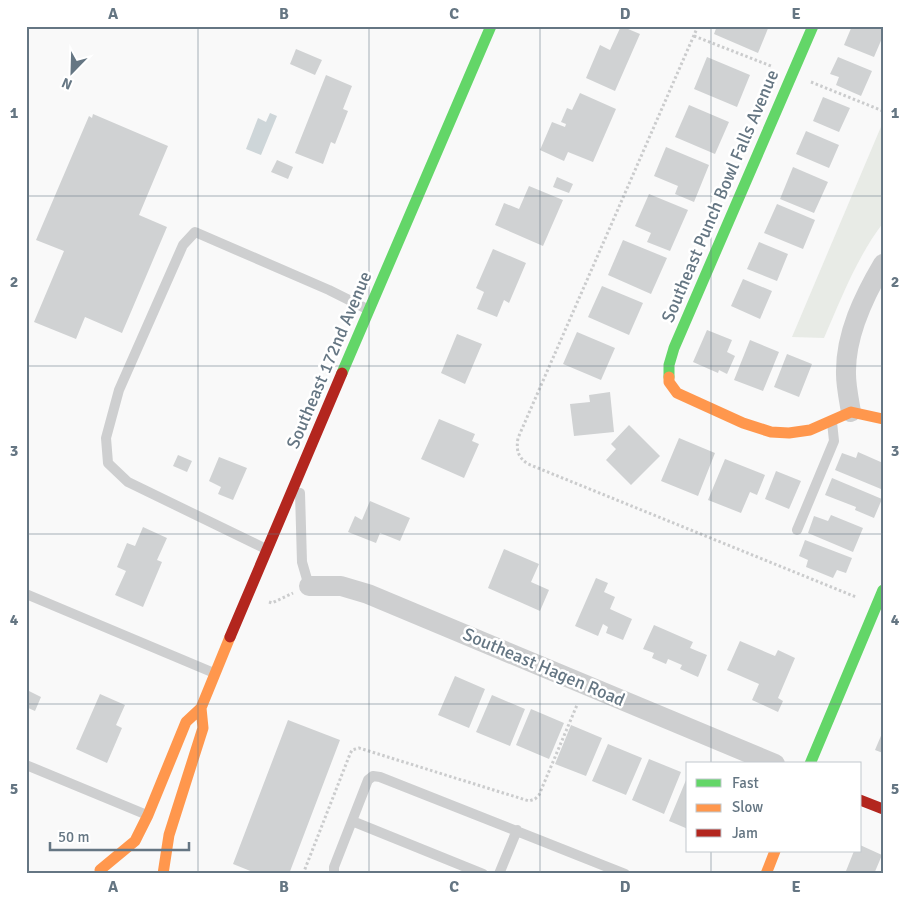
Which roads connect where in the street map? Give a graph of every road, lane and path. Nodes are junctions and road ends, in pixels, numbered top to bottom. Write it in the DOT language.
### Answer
graph roads {
  1 [pos="491,26"];
  2 [pos="813,26"];
  3 [pos="883,264"];
  4 [pos="369,310"];
  5 [pos="841,415"];
  6 [pos="883,418"];
  7 [pos="300,472"];
  8 [pos="797,530"];
  9 [pos="266,549"];
  10 [pos="309,586"];
  11 [pos="883,590"];
  12 [pos="248,593"];
  13 [pos="26,594"];
  14 [pos="215,674"];
  15 [pos="577,705"];
  16 [pos="201,708"];
  17 [pos="770,762"];
  18 [pos="811,762"];
  19 [pos="26,765"];
  20 [pos="862,801"];
  21 [pos="883,809"];
  22 [pos="148,816"];
  23 [pos="352,821"];
  24 [pos="517,830"];
  25 [pos="775,852"];
  26 [pos="100,870"];
  27 [pos="86,872"];
  28 [pos="118,872"];
  29 [pos="163,874"];
  30 [pos="303,874"];
  31 [pos="334,874"];
  32 [pos="483,874"];
  33 [pos="499,874"];
  34 [pos="625,874"];
  35 [pos="766,874"];
  1 -- 4 [label="main road, Southeast 172nd Avenue"];
  2 -- 5 [label="main road, Southeast Punch Bowl Falls Avenue"];
  3 -- 5 [label="street"];
  4 -- 7 [label="main road, Southeast 172nd Avenue"];
  4 -- 9 [label="lane"];
  5 -- 6 [label="main road"];
  5 -- 8 [label="lane"];
  7 -- 9 [label="main road, Southeast 172nd Avenue"];
  7 -- 10 [label="lane"];
  9 -- 12 [label="main road, Southeast 172nd Avenue"];
  10 -- 12 [label="path"];
  10 -- 17 [label="street, Southeast Hagen Road"];
  11 -- 18 [label="main road"];
  12 -- 14 [label="main road, Southeast 172nd Avenue"];
  13 -- 14 [label="lane"];
  14 -- 16 [label="main road, Southeast 172nd Avenue"];
  15 -- 30 [label="path"];
  16 -- 22 [label="main road, Southeast 172nd Avenue"];
  16 -- 29 [label="main road, Southeast 172nd Avenue"];
  19 -- 22 [label="lane"];
  20 -- 21 [label="main road"];
  22 -- 26 [label="main road, Southeast 172nd Avenue"];
  23 -- 24 [label="lane"];
  23 -- 31 [label="lane"];
  23 -- 32 [label="lane"];
  24 -- 33 [label="lane"];
  24 -- 34 [label="lane"];
  25 -- 35 [label="main road"];
  26 -- 27 [label="main road"];
  26 -- 28 [label="main road"];
}
